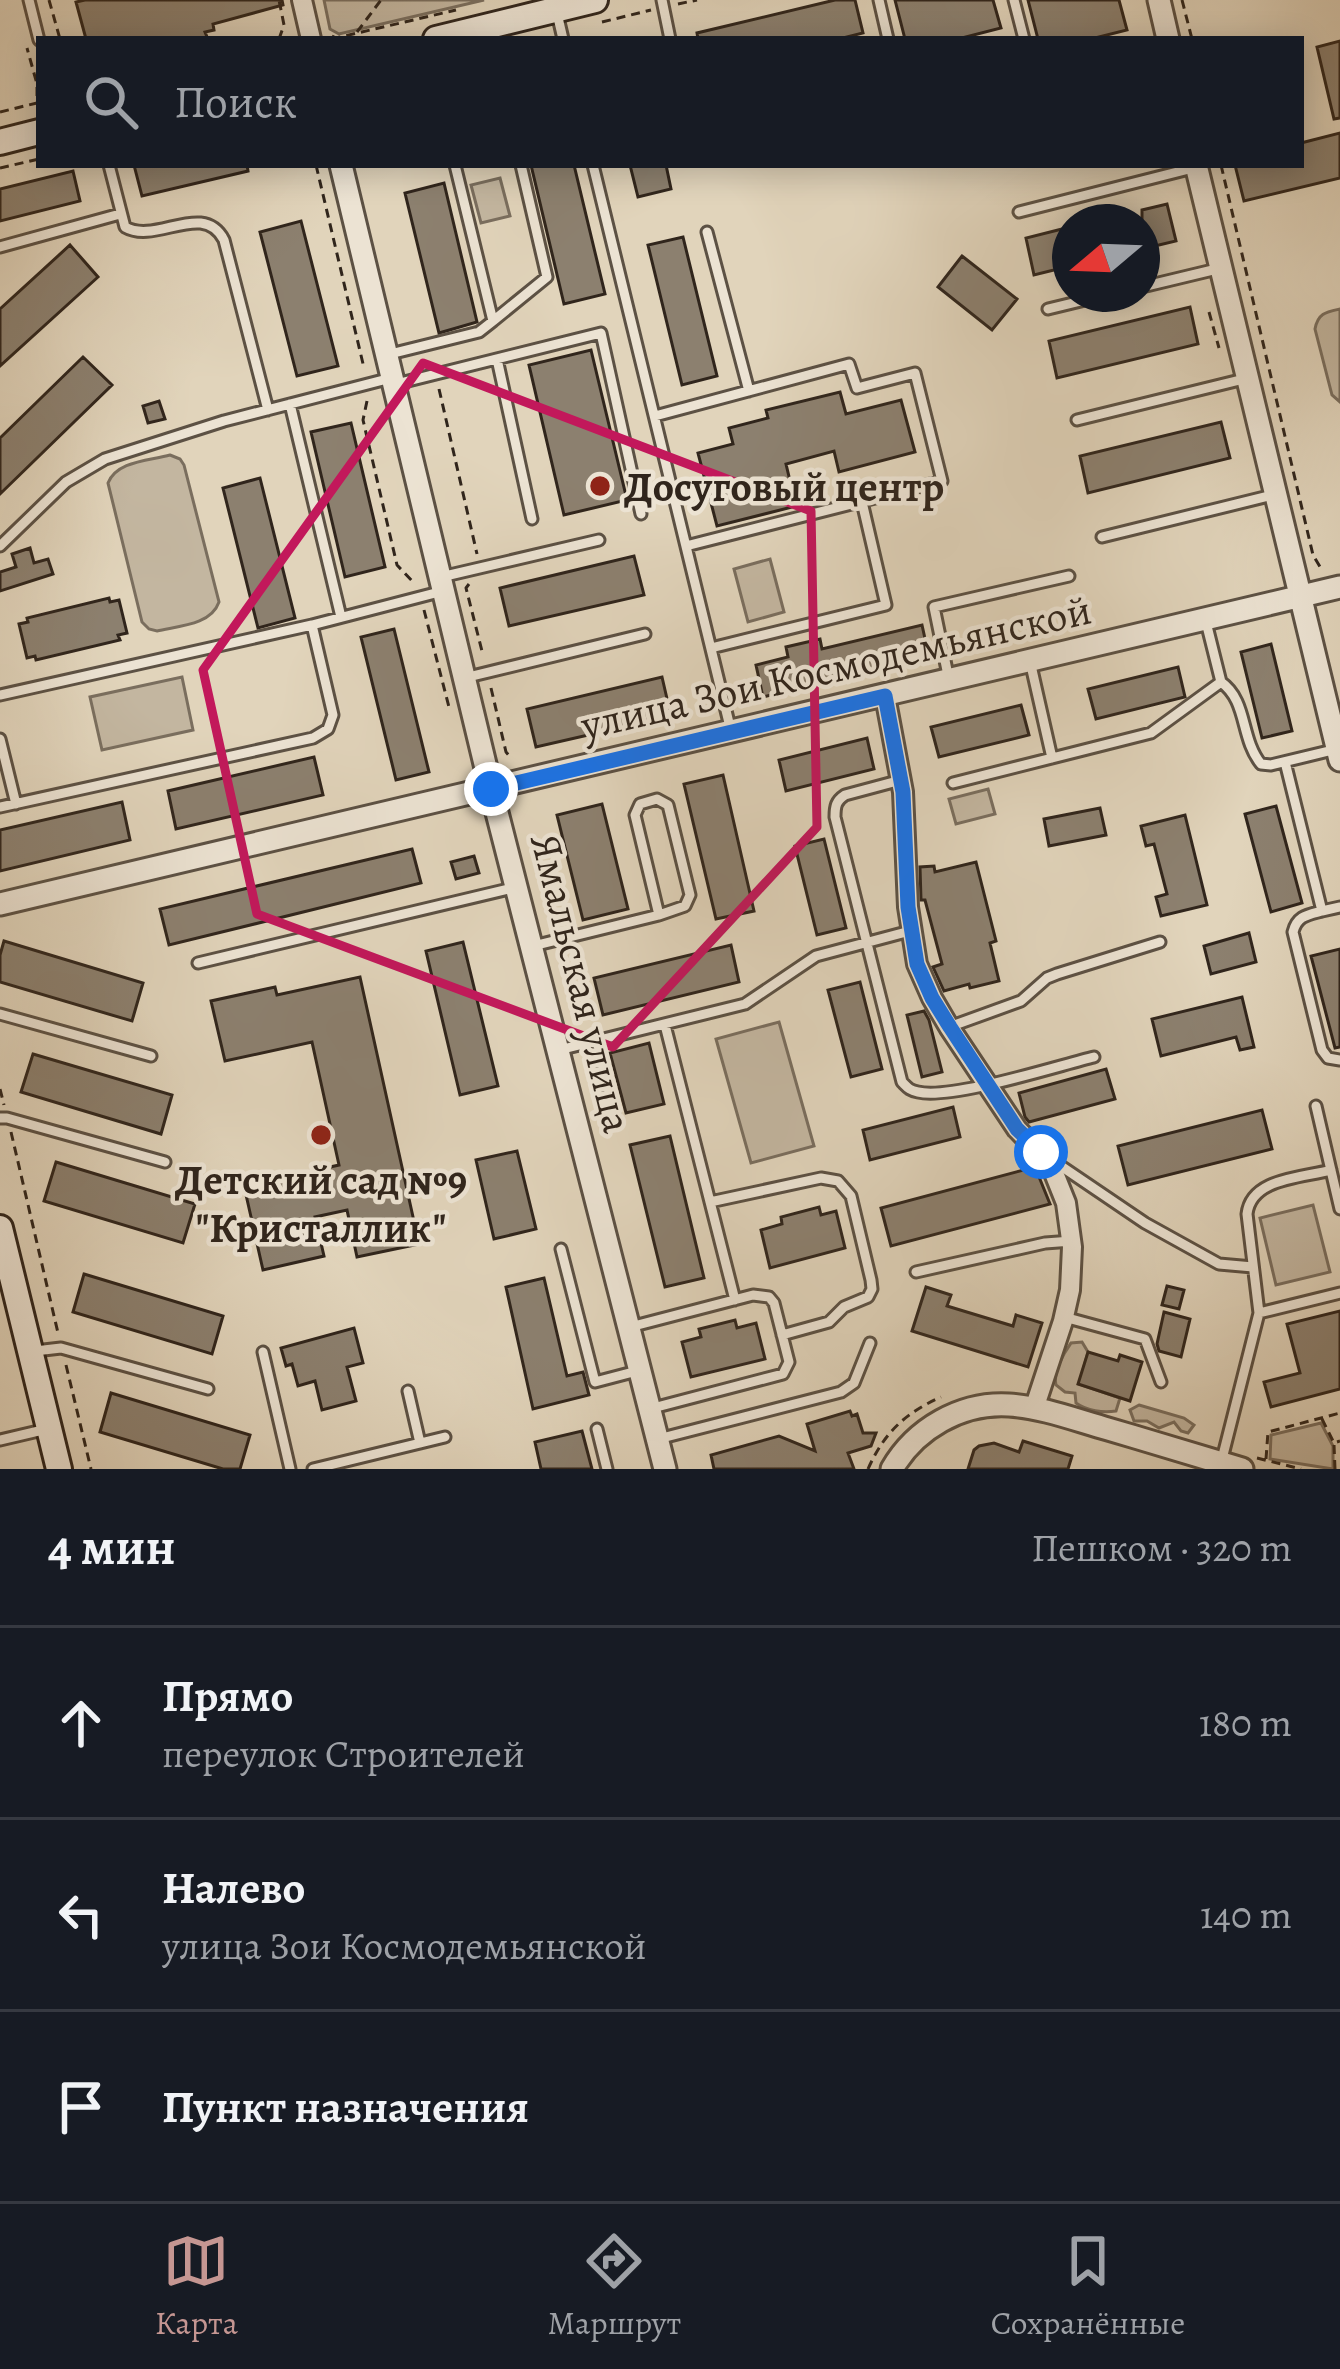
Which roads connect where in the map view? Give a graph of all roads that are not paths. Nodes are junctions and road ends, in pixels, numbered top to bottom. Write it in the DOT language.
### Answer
graph roads {
  1 [pos="28,0"];
  2 [pos="302,0"];
  3 [pos="879,0"];
  4 [pos="1014,0"];
  5 [pos="1159,0"];
  6 [pos="555,4"];
  7 [pos="663,4"];
  8 [pos="598,11"];
  9 [pos="38,36"];
  10 [pos="310,36"];
  11 [pos="446,36"];
  12 [pos="562,36"];
  13 [pos="669,36"];
  14 [pos="888,36"];
  15 [pos="1023,36"];
  16 [pos="1167,36"];
  17 [pos="36,134"];
  18 [pos="0,142"];
  19 [pos="110,168"];
  20 [pos="342,168"];
  21 [pos="456,168"];
  22 [pos="522,168"];
  23 [pos="594,168"];
  24 [pos="1189,168"];
  25 [pos="1197,168"];
  26 [pos="1019,212"];
  27 [pos="120,214"];
  28 [pos="707,232"];
  29 [pos="0,247"];
  30 [pos="1215,269"];
  31 [pos="1160,282"];
  32 [pos="1052,308"];
  33 [pos="1048,309"];
  34 [pos="493,321"];
  35 [pos="386,355"];
  36 [pos="497,359"];
  37 [pos="1242,380"];
  38 [pos="392,382"];
  39 [pos="748,391"];
  40 [pos="290,404"];
  41 [pos="268,410"];
  42 [pos="655,416"];
  43 [pos="1077,420"];
  44 [pos="1277,494"];
  45 [pos="862,502"];
  46 [pos="641,514"];
  47 [pos="532,519"];
  48 [pos="1102,536"];
  49 [pos="599,540"];
  50 [pos="0,545"];
  51 [pos="686,546"];
  52 [pos="1069,576"];
  53 [pos="1334,581"];
  54 [pos="441,584"];
  55 [pos="1302,597"];
  56 [pos="341,617"];
  57 [pos="1205,620"];
  58 [pos="312,625"];
  59 [pos="645,634"];
  60 [pos="711,648"];
  61 [pos="1030,661"];
  62 [pos="464,678"];
  63 [pos="949,680"];
  64 [pos="1220,682"];
  65 [pos="0,695"];
  66 [pos="885,696"];
  67 [pos="731,731"];
  68 [pos="0,739"];
  69 [pos="1339,754"];
  70 [pos="1052,758"];
  71 [pos="1285,762"];
  72 [pos="901,780"];
  73 [pos="953,783"];
  74 [pos="491,789"];
  75 [pos="16,804"];
  76 [pos="0,807"];
  77 [pos="517,887"];
  78 [pos="0,904"];
  79 [pos="1340,907"];
  80 [pos="1322,911"];
  81 [pos="659,914"];
  82 [pos="910,931"];
  83 [pos="868,942"];
  84 [pos="1160,942"];
  85 [pos="532,946"];
  86 [pos="198,963"];
  87 [pos="0,1014"];
  88 [pos="665,1025"];
  89 [pos="950,1027"];
  90 [pos="597,1041"];
  91 [pos="559,1050"];
  92 [pos="151,1056"];
  93 [pos="1094,1057"];
  94 [pos="1340,1060"];
  95 [pos="988,1083"];
  96 [pos="1316,1106"];
  97 [pos="615,1117"];
  98 [pos="4,1118"];
  99 [pos="1041,1152"];
  100 [pos="165,1162"];
  101 [pos="1331,1171"];
  102 [pos="710,1202"];
  103 [pos="1340,1209"];
  104 [pos="0,1228"];
  105 [pos="1072,1241"];
  106 [pos="561,1249"];
  107 [pos="1253,1267"];
  108 [pos="916,1271"];
  109 [pos="1340,1293"];
  110 [pos="735,1300"];
  111 [pos="1259,1312"];
  112 [pos="1064,1317"];
  113 [pos="630,1327"];
  114 [pos="782,1335"];
  115 [pos="870,1343"];
  116 [pos="30,1352"];
  117 [pos="263,1352"];
  118 [pos="641,1370"];
  119 [pos="1161,1382"];
  120 [pos="208,1389"];
  121 [pos="408,1390"];
  122 [pos="650,1409"];
  123 [pos="1034,1409"];
  124 [pos="49,1428"];
  125 [pos="597,1429"];
  126 [pos="445,1437"];
  127 [pos="658,1439"];
  128 [pos="0,1440"];
  129 [pos="420,1443"];
  130 [pos="1232,1466"];
  131 [pos="59,1469"];
  132 [pos="290,1469"];
  133 [pos="313,1469"];
  134 [pos="607,1469"];
  135 [pos="665,1469"];
  136 [pos="892,1469"];
  1 -- 9 [label="lane"];
  2 -- 10 [label="street"];
  3 -- 14 [label="lane"];
  4 -- 15 [label="lane"];
  5 -- 16 [label="street"];
  6 -- 8 [label="main road"];
  6 -- 11 [label="main road"];
  6 -- 12 [label="lane"];
  7 -- 13 [label="lane"];
  17 -- 18 [label="main road"];
  19 -- 27 [label="lane"];
  20 -- 35 [label="street, Ямальская улица"];
  21 -- 34 [label="lane"];
  22 -- 34 [label="lane"];
  23 -- 42 [label="lane"];
  24 -- 26 [label="lane"];
  25 -- 30 [label="street"];
  27 -- 29 [label="lane"];
  27 -- 41 [label="lane"];
  28 -- 39 [label="lane"];
  30 -- 31 [label="lane"];
  30 -- 37 [label="street"];
  32 -- 33 [label="lane"];
  34 -- 35 [label="lane"];
  35 -- 38 [label="street, Ямальская улица"];
  36 -- 38 [label="lane"];
  36 -- 46 [label="lane"];
  36 -- 47 [label="lane"];
  37 -- 43 [label="lane"];
  37 -- 44 [label="street"];
  38 -- 40 [label="lane"];
  38 -- 54 [label="street, Ямальская улица"];
  39 -- 42 [label="lane"];
  39 -- 45 [label="lane"];
  40 -- 41 [label="lane"];
  40 -- 56 [label="lane"];
  41 -- 50 [label="lane"];
  42 -- 51 [label="lane"];
  44 -- 48 [label="lane"];
  44 -- 55 [label="street"];
  45 -- 51 [label="lane"];
  45 -- 60 [label="lane"];
  49 -- 54 [label="lane"];
  51 -- 60 [label="lane"];
  52 -- 63 [label="lane"];
  53 -- 55 [label="street, улица Зои Космодемьянской"];
  54 -- 56 [label="lane"];
  54 -- 62 [label="street, Ямальская улица"];
  55 -- 57 [label="street, улица Зои Космодемьянской"];
  55 -- 69 [label="street"];
  56 -- 58 [label="lane"];
  57 -- 61 [label="street, улица Зои Космодемьянской"];
  57 -- 64 [label="lane"];
  58 -- 65 [label="lane"];
  58 -- 75 [label="lane"];
  59 -- 62 [label="lane"];
  60 -- 67 [label="lane"];
  61 -- 63 [label="street, улица Зои Космодемьянской"];
  61 -- 70 [label="lane"];
  62 -- 74 [label="street, Ямальская улица"];
  63 -- 66 [label="street, улица Зои Космодемьянской"];
  64 -- 70 [label="lane"];
  64 -- 71 [label="lane"];
  66 -- 67 [label="street, улица Зои Космодемьянской"];
  66 -- 72 [label="street"];
  67 -- 74 [label="street, улица Зои Космодемьянской"];
  68 -- 75 [label="lane"];
  69 -- 71 [label="lane"];
  70 -- 73 [label="lane"];
  71 -- 80 [label="lane"];
  72 -- 82 [label="street"];
  72 -- 83 [label="lane"];
  74 -- 77 [label="street, Ямальская улица"];
  74 -- 78 [label="street, улица Зои Космодемьянской"];
  75 -- 76 [label="lane"];
  77 -- 85 [label="street, Ямальская улица"];
  77 -- 86 [label="lane"];
  79 -- 80 [label="lane"];
  80 -- 94 [label="lane"];
  81 -- 81 [label="lane"];
  81 -- 85 [label="lane"];
  82 -- 83 [label="lane"];
  82 -- 89 [label="street"];
  83 -- 88 [label="lane"];
  83 -- 95 [label="lane"];
  84 -- 89 [label="lane"];
  85 -- 91 [label="street, Ямальская улица"];
  87 -- 92 [label="lane"];
  88 -- 90 [label="lane"];
  88 -- 102 [label="lane"];
  89 -- 95 [label="street"];
  90 -- 91 [label="lane"];
  90 -- 97 [label="lane"];
  91 -- 113 [label="street, Ямальская улица"];
  93 -- 95 [label="lane"];
  95 -- 99 [label="street"];
  96 -- 101 [label="lane"];
  98 -- 100 [label="lane"];
  99 -- 105 [label="street"];
  99 -- 107 [label="lane"];
  101 -- 103 [label="lane"];
  101 -- 107 [label="lane"];
  102 -- 110 [label="lane"];
  102 -- 114 [label="lane"];
  104 -- 116 [label="main road"];
  105 -- 108 [label="lane"];
  105 -- 112 [label="street"];
  106 -- 118 [label="lane"];
  107 -- 111 [label="lane"];
  109 -- 111 [label="lane"];
  110 -- 113 [label="lane"];
  110 -- 114 [label="lane"];
  111 -- 130 [label="lane"];
  112 -- 119 [label="lane"];
  112 -- 123 [label="street"];
  113 -- 118 [label="street, Ямальская улица"];
  114 -- 122 [label="lane"];
  115 -- 127 [label="lane"];
  116 -- 120 [label="lane"];
  116 -- 124 [label="main road"];
  117 -- 132 [label="lane"];
  118 -- 122 [label="street, Ямальская улица"];
  121 -- 129 [label="lane"];
  122 -- 127 [label="street, Ямальская улица"];
  123 -- 130 [label="street"];
  123 -- 136 [label="street"];
  124 -- 128 [label="lane"];
  124 -- 131 [label="main road"];
  125 -- 134 [label="lane"];
  126 -- 129 [label="lane"];
  127 -- 135 [label="street, Ямальская улица"];
  129 -- 133 [label="lane"];
}
